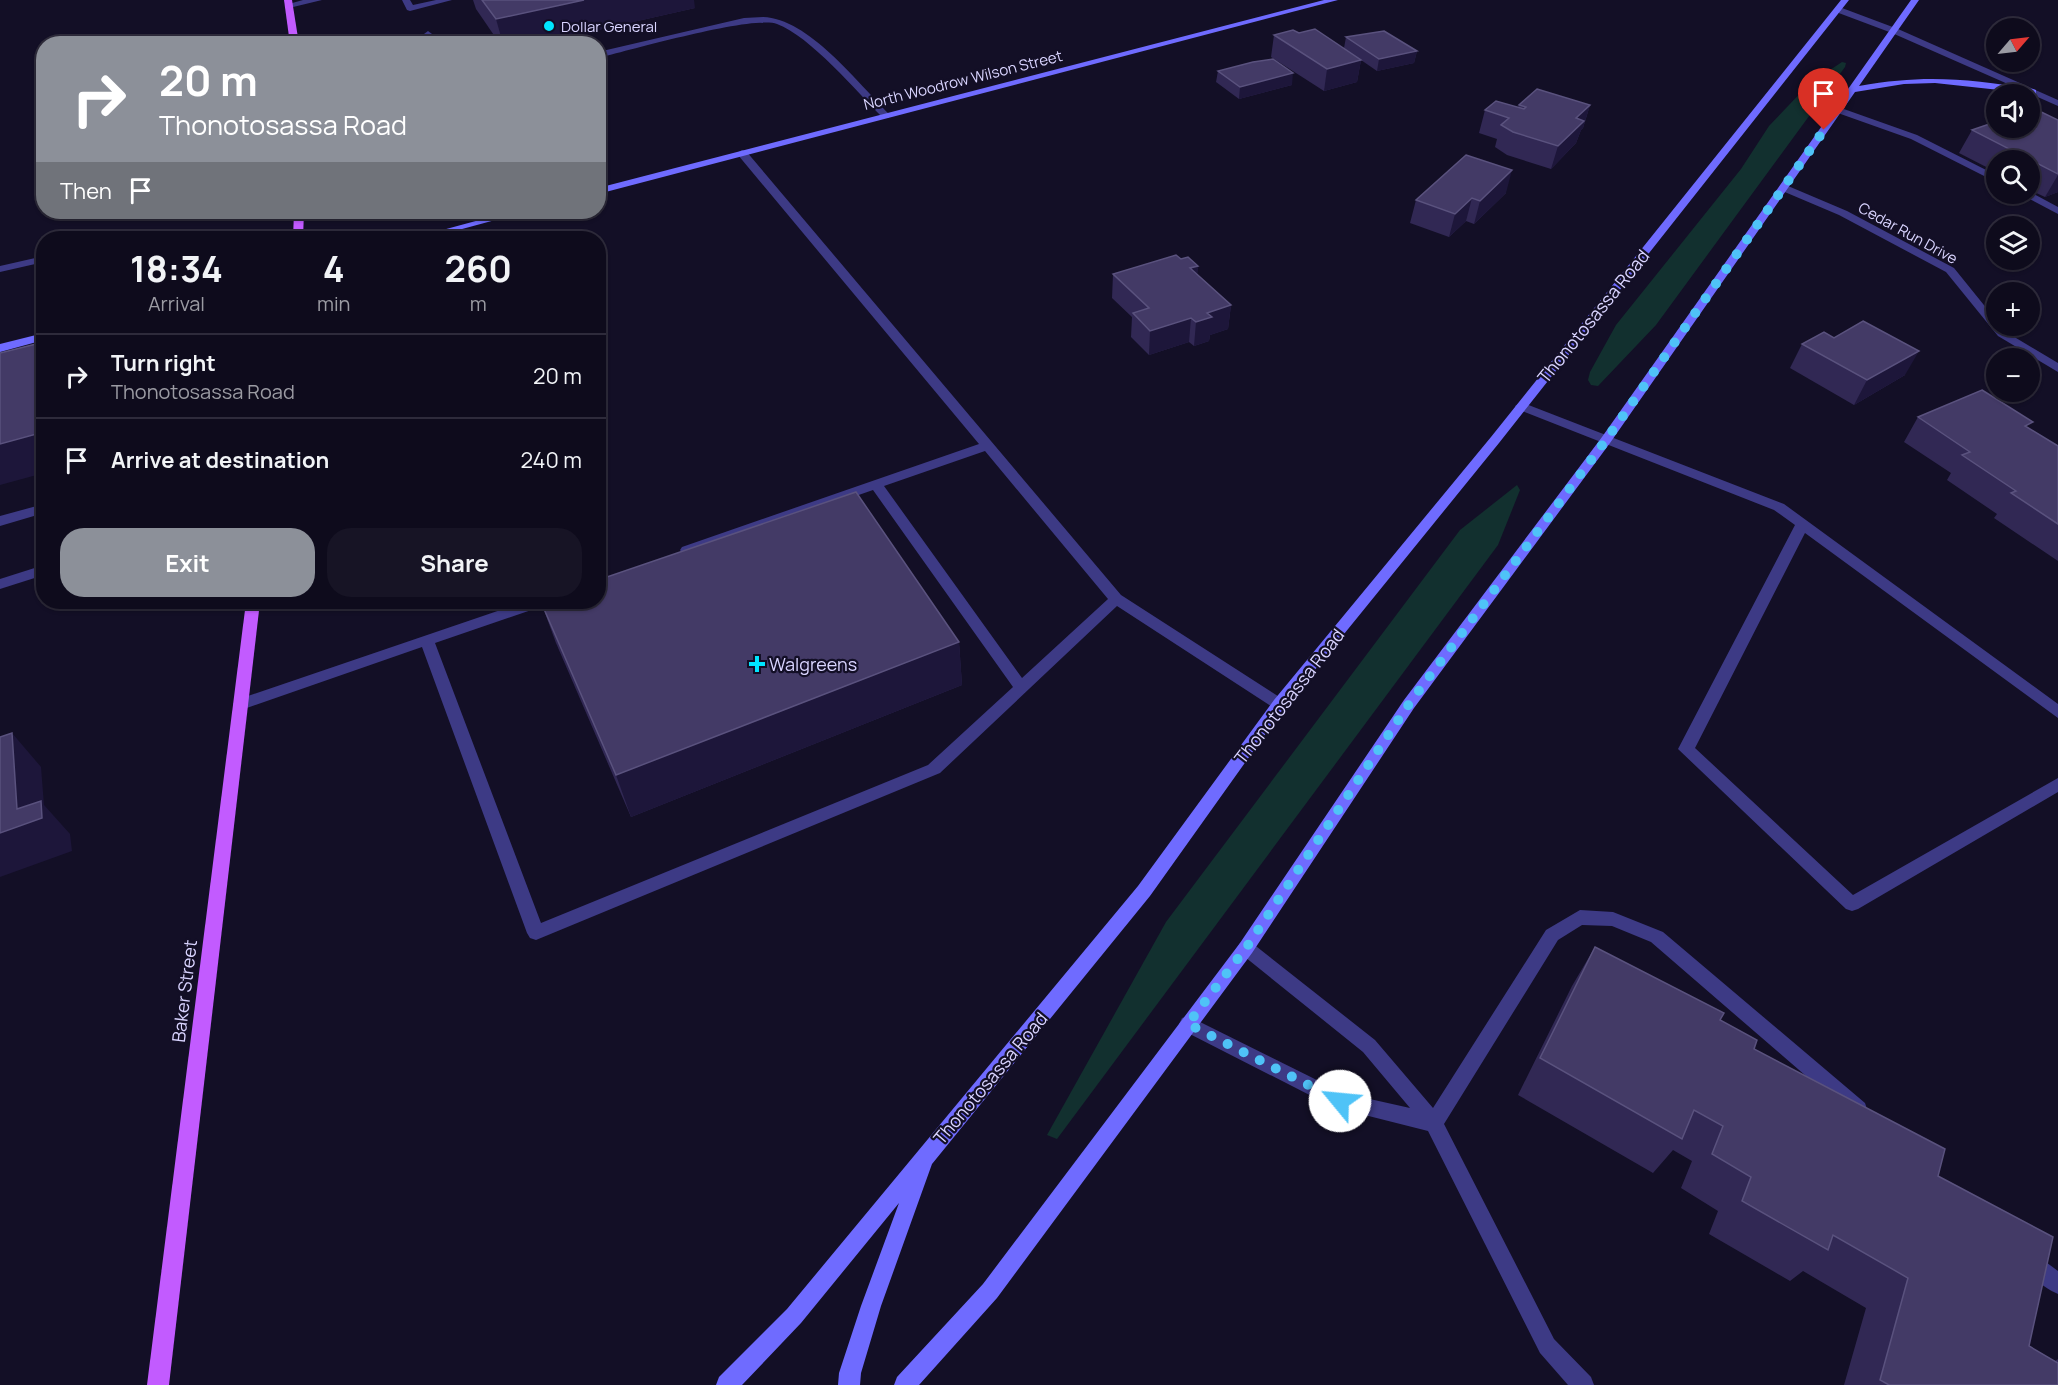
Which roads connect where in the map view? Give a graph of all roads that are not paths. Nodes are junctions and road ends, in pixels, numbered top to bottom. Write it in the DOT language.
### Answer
graph roads {
  1 [pos="318,0"];
  2 [pos="406,0"];
  3 [pos="448,0"];
  4 [pos="1334,0"];
  5 [pos="1845,0"];
  6 [pos="1915,0"];
  7 [pos="289,2"];
  8 [pos="1839,10"];
  9 [pos="1895,31"];
  10 [pos="294,36"];
  11 [pos="606,53"];
  12 [pos="1986,84"];
  13 [pos="2015,84"];
  14 [pos="1852,90"];
  15 [pos="2040,95"];
  16 [pos="2058,103"];
  17 [pos="1838,110"];
  18 [pos="886,116"];
  19 [pos="742,153"];
  20 [pos="1986,174"];
  21 [pos="1784,188"];
  22 [pos="606,189"];
  23 [pos="2040,202"];
  24 [pos="2058,211"];
  25 [pos="493,219"];
  26 [pos="445,231"];
  27 [pos="36,260"];
  28 [pos="0,268"];
  29 [pos="36,338"];
  30 [pos="0,348"];
  31 [pos="2058,368"];
  32 [pos="1521,406"];
  33 [pos="1606,440"];
  34 [pos="987,446"];
  35 [pos="876,484"];
  36 [pos="36,510"];
  37 [pos="0,521"];
  38 [pos="1803,523"];
  39 [pos="676,554"];
  40 [pos="36,573"];
  41 [pos="0,584"];
  42 [pos="1116,599"];
  43 [pos="252,609"];
  44 [pos="518,609"];
  45 [pos="428,640"];
  46 [pos="1021,687"];
  47 [pos="241,704"];
  48 [pos="1279,704"];
  49 [pos="2058,712"];
  50 [pos="2058,784"];
  51 [pos="1246,948"];
  52 [pos="1188,1024"];
  53 [pos="1873,1122"];
  54 [pos="1434,1124"];
  55 [pos="927,1155"];
  56 [pos="2014,1246"];
  57 [pos="2058,1284"];
  58 [pos="158,1385"];
  59 [pos="727,1385"];
  60 [pos="849,1385"];
  61 [pos="905,1385"];
  62 [pos="1583,1385"];
  1 -- 7 [label="street"];
  2 -- 3 [label="street"];
  4 -- 18 [label="main road, North Woodrow Wilson Street"];
  5 -- 8 [label="main road, Thonotosassa Road"];
  6 -- 9 [label="main road"];
  7 -- 10 [label="main road"];
  8 -- 9 [label="street"];
  8 -- 32 [label="main road, Thonotosassa Road"];
  9 -- 13 [label="street"];
  9 -- 14 [label="main road"];
  11 -- 18 [label="street"];
  12 -- 14 [label="main road"];
  14 -- 17 [label="main road"];
  15 -- 16 [label="street"];
  17 -- 20 [label="street"];
  17 -- 21 [label="main road"];
  18 -- 19 [label="main road, North Woodrow Wilson Street"];
  19 -- 22 [label="main road, North Woodrow Wilson Street"];
  19 -- 34 [label="street"];
  21 -- 31 [label="street, Cedar Run Drive"];
  21 -- 33 [label="main road"];
  23 -- 24 [label="street"];
  25 -- 26 [label="main road"];
  27 -- 28 [label="street"];
  29 -- 30 [label="main road"];
  32 -- 33 [label="street"];
  32 -- 48 [label="main road, Thonotosassa Road"];
  33 -- 38 [label="street"];
  33 -- 51 [label="main road"];
  34 -- 35 [label="street"];
  34 -- 42 [label="street"];
  35 -- 39 [label="street"];
  35 -- 46 [label="street"];
  36 -- 37 [label="street"];
  38 -- 49 [label="street"];
  38 -- 50 [label="street"];
  40 -- 41 [label="street"];
  42 -- 46 [label="street"];
  42 -- 48 [label="street"];
  43 -- 47 [label="main road, Baker Street"];
  44 -- 45 [label="street"];
  45 -- 46 [label="street"];
  45 -- 47 [label="street"];
  47 -- 58 [label="main road, Baker Street"];
  48 -- 55 [label="main road, Thonotosassa Road"];
  51 -- 52 [label="main road"];
  51 -- 54 [label="street"];
  52 -- 54 [label="street"];
  52 -- 61 [label="main road"];
  53 -- 54 [label="street"];
  54 -- 62 [label="street"];
  55 -- 59 [label="main road, Thonotosassa Road"];
  55 -- 60 [label="main road"];
  56 -- 57 [label="street"];
}
